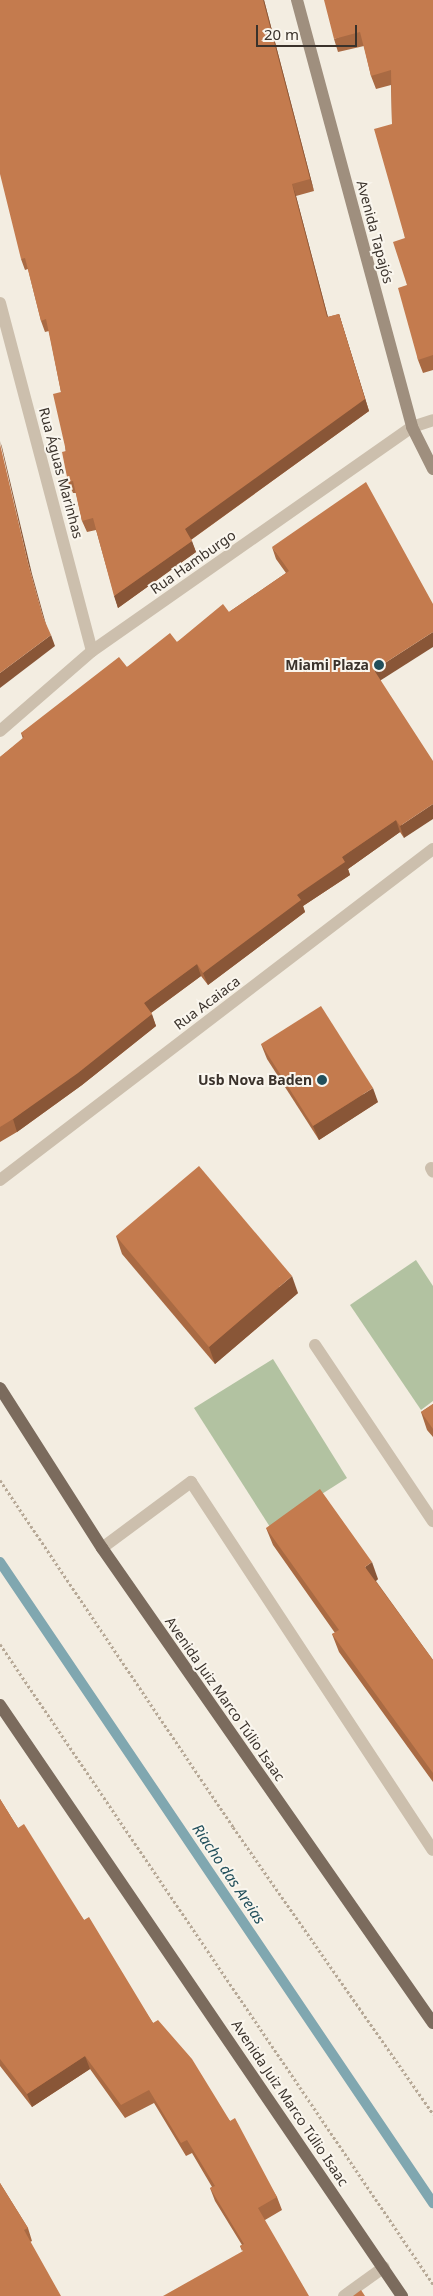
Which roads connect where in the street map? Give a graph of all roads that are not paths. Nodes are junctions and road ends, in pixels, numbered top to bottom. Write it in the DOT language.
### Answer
graph roads {
  1 [pos="297,0"];
  2 [pos="0,303"];
  3 [pos="433,420"];
  4 [pos="412,428"];
  5 [pos="433,469"];
  6 [pos="92,651"];
  7 [pos="0,731"];
  8 [pos="433,849"];
  9 [pos="0,1180"];
  10 [pos="315,1344"];
  11 [pos="0,1388"];
  12 [pos="433,1521"];
  13 [pos="102,1548"];
  14 [pos="0,1705"];
  15 [pos="433,1850"];
  16 [pos="433,2023"];
  17 [pos="384,2267"];
  18 [pos="344,2296"];
  19 [pos="402,2296"];
  1 -- 4 [label="main road, Avenida Tapajós"];
  2 -- 6 [label="street, Rua Águas Marinhas"];
  3 -- 4 [label="street, Rua Hamburgo"];
  4 -- 5 [label="main road, Avenida Tapajós"];
  4 -- 6 [label="street, Rua Hamburgo"];
  6 -- 7 [label="street, Rua Hamburgo"];
  8 -- 9 [label="street, Rua Acaiaca"];
  10 -- 12 [label="street"];
  11 -- 13 [label="main road, Avenida Juiz Marco Túlio Isaac"];
  13 -- 15 [label="street"];
  13 -- 16 [label="main road, Avenida Juiz Marco Túlio Isaac"];
  14 -- 17 [label="main road, Avenida Juiz Marco Túlio Isaac"];
  17 -- 18 [label="street"];
  17 -- 19 [label="main road, Avenida Juiz Marco Túlio Isaac"];
}
